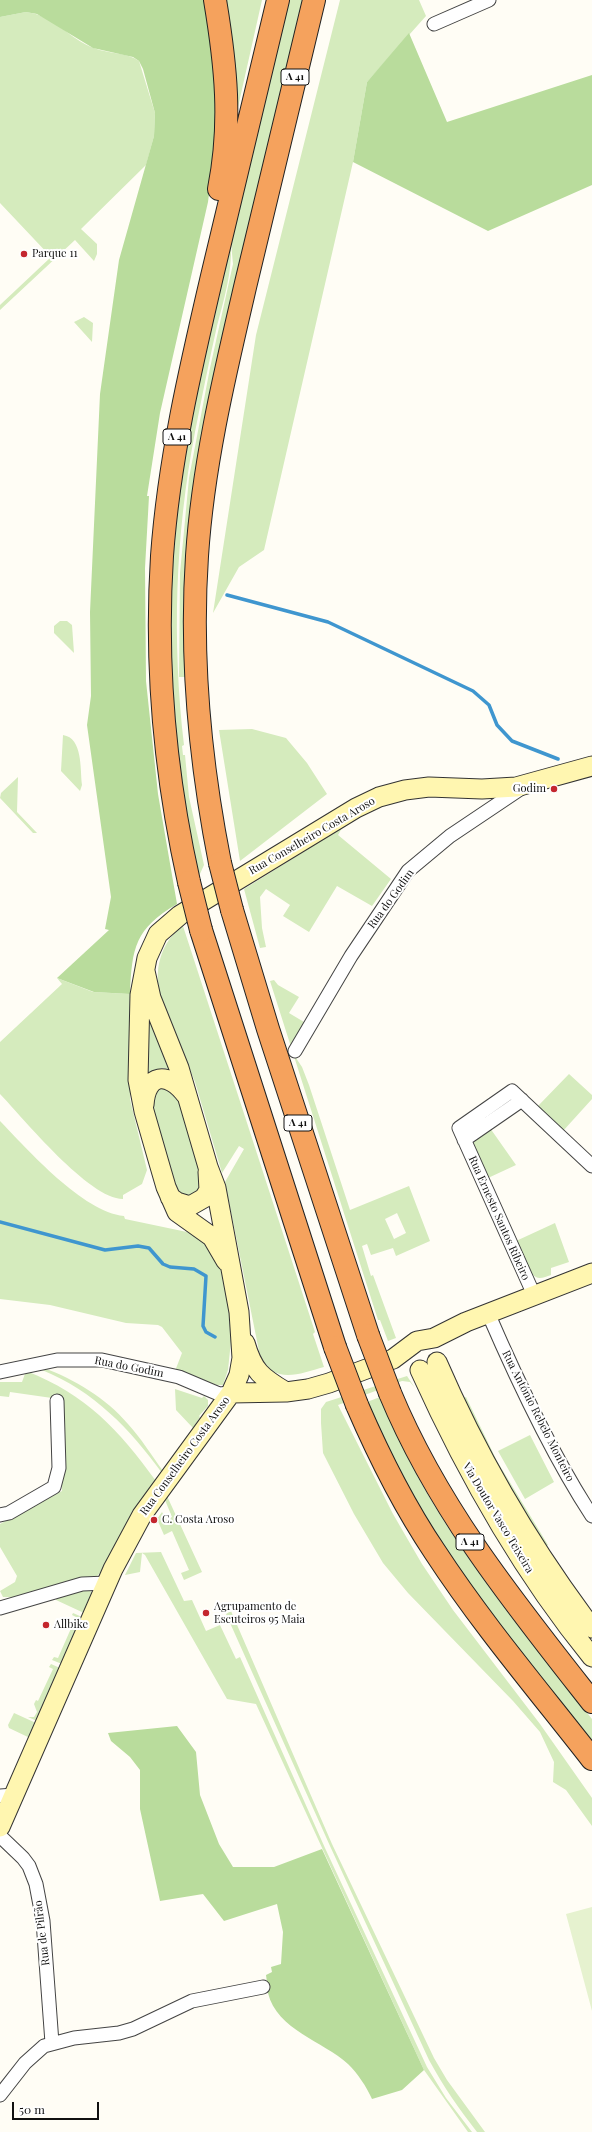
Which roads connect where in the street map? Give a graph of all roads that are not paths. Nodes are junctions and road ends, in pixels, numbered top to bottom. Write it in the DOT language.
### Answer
graph roads {
  1 [pos="215,0"];
  2 [pos="278,0"];
  3 [pos="314,0"];
  4 [pos="489,0"];
  5 [pos="434,24"];
  6 [pos="207,300"];
  7 [pos="592,766"];
  8 [pos="526,785"];
  9 [pos="145,971"];
  10 [pos="295,1050"];
  11 [pos="188,1098"];
  12 [pos="144,1111"];
  13 [pos="592,1166"];
  14 [pos="208,1167"];
  15 [pos="170,1197"];
  16 [pos="231,1273"];
  17 [pos="592,1273"];
  18 [pos="534,1295"];
  19 [pos="488,1313"];
  20 [pos="240,1328"];
  21 [pos="427,1358"];
  22 [pos="393,1359"];
  23 [pos="0,1372"];
  24 [pos="231,1392"];
  25 [pos="286,1392"];
  26 [pos="57,1402"];
  27 [pos="215,1414"];
  28 [pos="0,1515"];
  29 [pos="592,1516"];
  30 [pos="106,1584"];
  31 [pos="0,1608"];
  32 [pos="592,1628"];
  33 [pos="592,1657"];
  34 [pos="572,1677"];
  35 [pos="592,1695"];
  36 [pos="592,1702"];
  37 [pos="587,1753"];
  38 [pos="592,1776"];
  39 [pos="7,1795"];
  40 [pos="0,1828"];
  41 [pos="263,1987"];
  42 [pos="52,2043"];
  43 [pos="0,2095"];
  1 -- 6 [label="highway"];
  2 -- 6 [label="highway, A 41"];
  3 -- 34 [label="highway, A 41, bridge"];
  4 -- 5 [label="street"];
  6 -- 37 [label="highway, A 41, bridge"];
  7 -- 8 [label="main road, Rua Conselheiro Costa Aroso"];
  8 -- 9 [label="main road, Rua Conselheiro Costa Aroso"];
  8 -- 10 [label="street, Rua do Godim"];
  9 -- 11 [label="main road, Rua Conselheiro Costa Aroso"];
  9 -- 12 [label="main road, Rua Conselheiro Costa Aroso"];
  11 -- 12 [label="main road, Rua Conselheiro Costa Aroso"];
  11 -- 14 [label="main road, Rua Conselheiro Costa Aroso"];
  12 -- 15 [label="main road, Rua Conselheiro Costa Aroso"];
  13 -- 18 [label="street, Rua Ernesto Santos Ribeiro"];
  14 -- 15 [label="main road, Rua Conselheiro Costa Aroso"];
  14 -- 16 [label="main road, Rua Conselheiro Costa Aroso"];
  15 -- 16 [label="main road, Rua Conselheiro Costa Aroso"];
  16 -- 20 [label="main road, Rua Conselheiro Costa Aroso"];
  17 -- 18 [label="main road"];
  18 -- 19 [label="main road"];
  19 -- 21 [label="main road"];
  19 -- 29 [label="street, Rua António Rebelo Monteiro"];
  20 -- 24 [label="main road, Rua Conselheiro Costa Aroso"];
  20 -- 25 [label="main road"];
  21 -- 22 [label="main road"];
  21 -- 22 [label="main road"];
  21 -- 32 [label="main road, Via Doutor Vasco Teixeira"];
  21 -- 33 [label="main road, Via Doutor Vasco Teixeira"];
  22 -- 25 [label="main road"];
  23 -- 24 [label="street, Rua do Godim"];
  24 -- 25 [label="main road"];
  24 -- 27 [label="main road, Rua Conselheiro Costa Aroso"];
  25 -- 27 [label="main road"];
  26 -- 28 [label="street"];
  27 -- 30 [label="main road, Rua Conselheiro Costa Aroso"];
  30 -- 31 [label="street"];
  30 -- 39 [label="main road, Rua Conselheiro Costa Aroso"];
  34 -- 35 [label="highway"];
  34 -- 36 [label="highway, A 41"];
  37 -- 38 [label="highway"];
  39 -- 40 [label="main road, Rua Conselheiro Costa Aroso"];
  40 -- 42 [label="street, Rua de Pilrão"];
  41 -- 42 [label="street"];
  42 -- 43 [label="street"];
}
